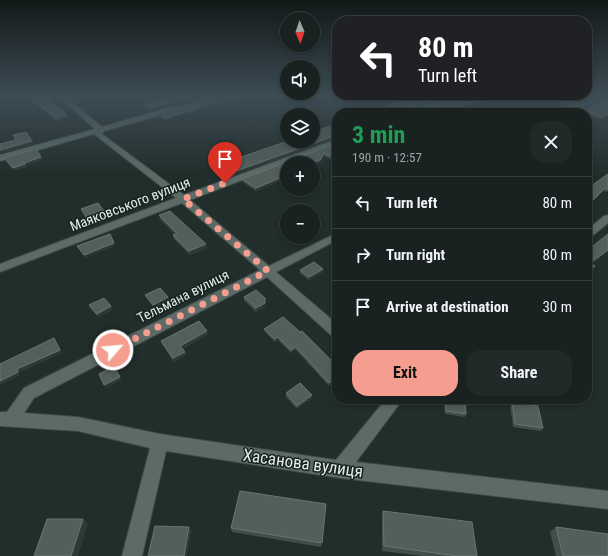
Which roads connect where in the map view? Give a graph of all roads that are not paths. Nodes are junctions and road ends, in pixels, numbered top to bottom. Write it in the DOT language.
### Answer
graph roads {
  1 [pos="92,122"];
  2 [pos="129,122"];
  3 [pos="102,130"];
  4 [pos="332,143"];
  5 [pos="0,158"];
  6 [pos="183,199"];
  7 [pos="608,218"];
  8 [pos="592,231"];
  9 [pos="332,239"];
  10 [pos="0,268"];
  11 [pos="268,271"];
  12 [pos="332,328"];
  13 [pos="391,404"];
  14 [pos="6,419"];
  15 [pos="160,442"];
  16 [pos="340,469"];
  17 [pos="608,500"];
  18 [pos="132,556"];
  1 -- 3 [label="street"];
  2 -- 3 [label="street"];
  3 -- 5 [label="street"];
  3 -- 6 [label="street"];
  4 -- 6 [label="street, Маяковського вулиця"];
  6 -- 10 [label="street, Маяковського вулиця"];
  6 -- 11 [label="street"];
  7 -- 8 [label="street"];
  9 -- 11 [label="street, Тельмана вулиця"];
  11 -- 12 [label="street"];
  11 -- 14 [label="street, Тельмана вулиця"];
  13 -- 16 [label="street"];
  14 -- 15 [label="street, Хасанова вулиця"];
  15 -- 16 [label="street, Хасанова вулиця"];
  15 -- 18 [label="street"];
  16 -- 17 [label="street, Хасанова вулиця"];
}
